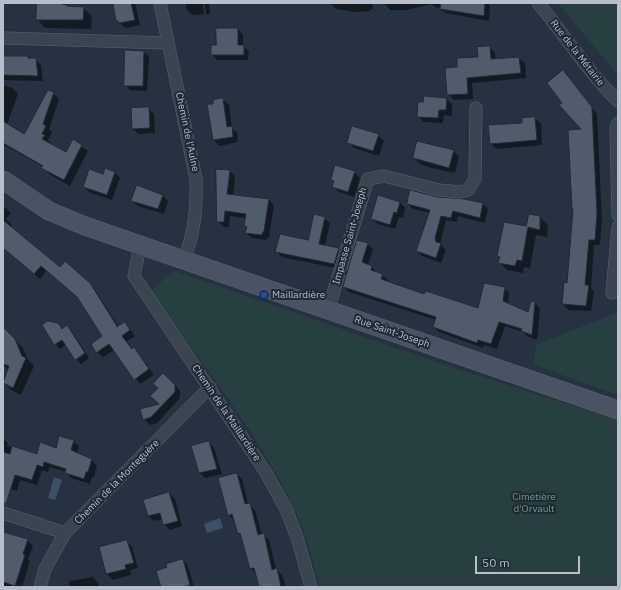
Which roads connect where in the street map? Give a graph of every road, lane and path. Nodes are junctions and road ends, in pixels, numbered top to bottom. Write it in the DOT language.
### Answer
graph roads {
  1 [pos="160,3"];
  2 [pos="538,3"];
  3 [pos="3,38"];
  4 [pos="168,43"];
  5 [pos="618,101"];
  6 [pos="476,108"];
  7 [pos="618,123"];
  8 [pos="3,180"];
  9 [pos="618,214"];
  10 [pos="618,227"];
  11 [pos="140,246"];
  12 [pos="183,261"];
  13 [pos="612,293"];
  14 [pos="328,310"];
  15 [pos="210,387"];
  16 [pos="618,410"];
  17 [pos="3,513"];
  18 [pos="66,533"];
  19 [pos="40,587"];
  20 [pos="311,587"];
  1 -- 4 [label="street, Chemin de l'Aulne"];
  2 -- 5 [label="street, Rue de la Métairie"];
  3 -- 4 [label="street"];
  4 -- 12 [label="street, Chemin de l'Aulne"];
  6 -- 14 [label="street, Impasse Saint-Joseph"];
  7 -- 9 [label="street"];
  8 -- 11 [label="main road, Rue Saint-Joseph"];
  10 -- 13 [label="street"];
  11 -- 12 [label="main road, Rue Saint-Joseph"];
  11 -- 15 [label="street, Chemin de la Maillardière"];
  12 -- 14 [label="main road, Rue Saint-Joseph"];
  14 -- 16 [label="main road, Rue Saint-Joseph"];
  15 -- 18 [label="street, Chemin de la Monteguère"];
  15 -- 20 [label="street, Chemin de la Maillardière"];
  17 -- 18 [label="street"];
  18 -- 19 [label="street, Chemin de la Monteguère"];
}
